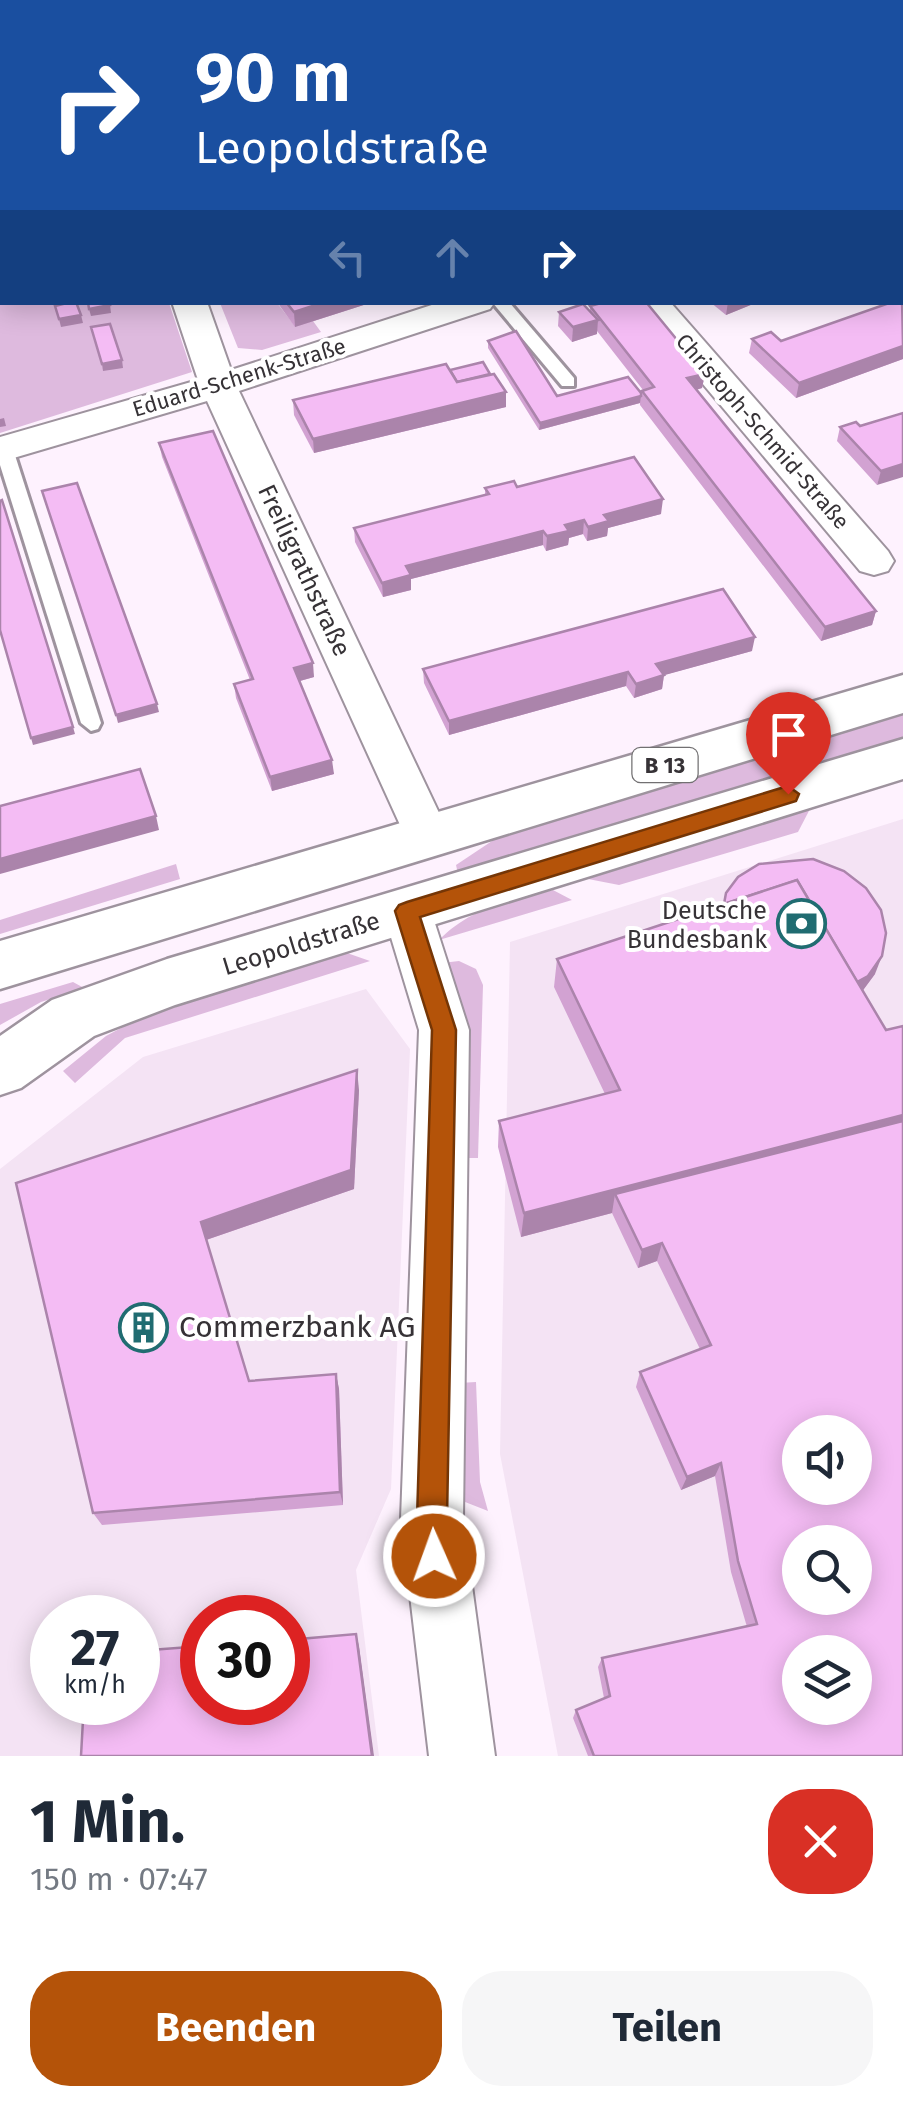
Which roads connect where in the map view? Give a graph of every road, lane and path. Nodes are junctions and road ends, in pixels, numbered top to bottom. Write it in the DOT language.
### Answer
graph roads {
  1 [pos="190,305"];
  2 [pos="469,305"];
  3 [pos="503,305"];
  4 [pos="654,305"];
  5 [pos="568,382"];
  6 [pos="217,384"];
  7 [pos="2,450"];
  8 [pos="874,560"];
  9 [pos="903,694"];
  10 [pos="92,723"];
  11 [pos="903,760"];
  12 [pos="427,836"];
  13 [pos="407,911"];
  14 [pos="0,965"];
  15 [pos="0,1069"];
  16 [pos="462,1756"];
  1 -- 6 [label="street, Freiligrathstraße"];
  2 -- 6 [label="street, Eduard-Schenk-Straße"];
  3 -- 5 [label="lane"];
  4 -- 8 [label="street, Christoph-Schmid-Straße"];
  6 -- 7 [label="street, Eduard-Schenk-Straße"];
  6 -- 12 [label="street, Freiligrathstraße"];
  7 -- 10 [label="lane"];
  9 -- 12 [label="main road, B 13"];
  11 -- 13 [label="main road, Leopoldstraße"];
  12 -- 14 [label="main road, B 13"];
  13 -- 15 [label="main road, Leopoldstraße"];
  13 -- 16 [label="street"];
}
